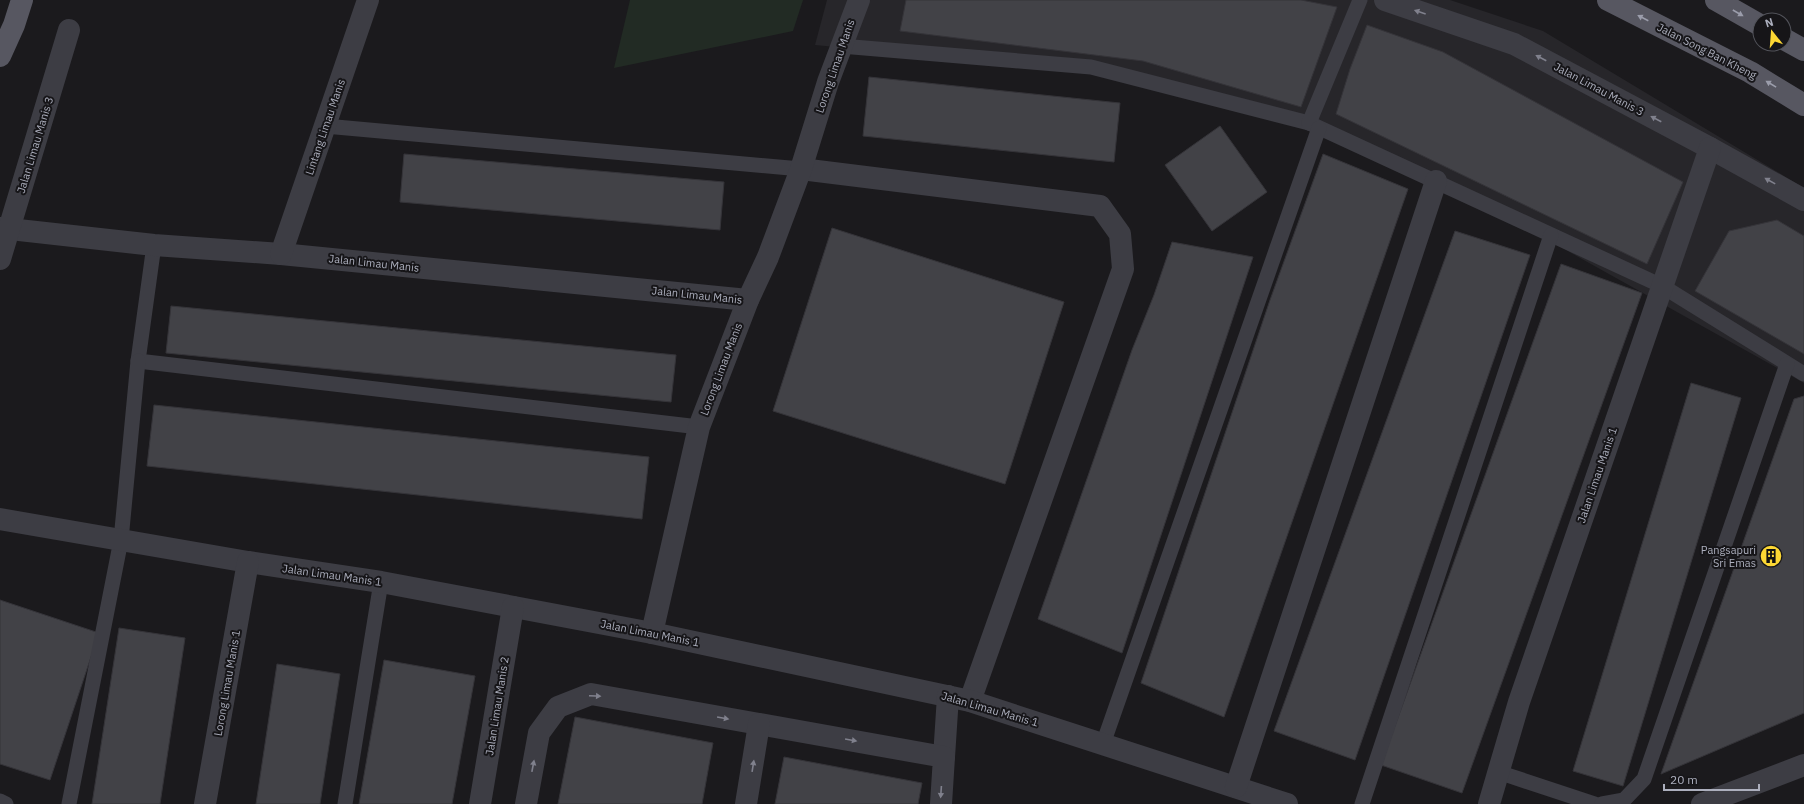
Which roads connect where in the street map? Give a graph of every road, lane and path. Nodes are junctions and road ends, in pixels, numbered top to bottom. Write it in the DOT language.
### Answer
graph roads {
  1 [pos="22,0"];
  2 [pos="28,0"];
  3 [pos="368,0"];
  4 [pos="859,0"];
  5 [pos="1360,0"];
  6 [pos="1384,0"];
  7 [pos="1608,0"];
  8 [pos="1716,0"];
  9 [pos="1752,20"];
  10 [pos="14,25"];
  11 [pos="69,30"];
  12 [pos="1792,43"];
  13 [pos="841,46"];
  14 [pos="1804,50"];
  15 [pos="0,56"];
  16 [pos="1804,105"];
  17 [pos="325,126"];
  18 [pos="1314,126"];
  19 [pos="1710,148"];
  20 [pos="801,169"];
  21 [pos="1436,181"];
  22 [pos="1804,200"];
  23 [pos="5,229"];
  24 [pos="1551,235"];
  25 [pos="154,244"];
  26 [pos="281,254"];
  27 [pos="0,259"];
  28 [pos="1662,286"];
  29 [pos="748,300"];
  30 [pos="138,361"];
  31 [pos="1787,364"];
  32 [pos="1804,374"];
  33 [pos="699,427"];
  34 [pos="0,519"];
  35 [pos="120,540"];
  36 [pos="248,562"];
  37 [pos="381,582"];
  38 [pos="513,607"];
  39 [pos="652,633"];
  40 [pos="948,696"];
  41 [pos="970,701"];
  42 [pos="759,724"];
  43 [pos="1103,744"];
  44 [pos="944,757"];
  45 [pos="1804,765"];
  46 [pos="1498,772"];
  47 [pos="1236,788"];
  48 [pos="0,801"];
  49 [pos="6,804"];
  50 [pos="69,804"];
  51 [pos="205,804"];
  52 [pos="344,804"];
  53 [pos="480,804"];
  54 [pos="526,804"];
  55 [pos="746,804"];
  56 [pos="940,804"];
  57 [pos="1287,804"];
  58 [pos="1362,804"];
  59 [pos="1489,804"];
  60 [pos="1595,804"];
  61 [pos="1602,804"];
  62 [pos="1702,804"];
  1 -- 10 [label="main road"];
  2 -- 10 [label="main road"];
  3 -- 17 [label="street, Lintang Limau Manis"];
  4 -- 13 [label="street, Lorong Limau Manis"];
  5 -- 18 [label="lane"];
  19 -- 6 [label="street, Jalan Limau Manis 3, one-way"];
  16 -- 7 [label="main road, Jalan Song Ban Kheng, one-way"];
  8 -- 9 [label="main road, one-way"];
  10 -- 15 [label="main road"];
  11 -- 23 [label="street, Jalan Limau Manis 3"];
  12 -- 14 [label="main road"];
  13 -- 18 [label="lane"];
  13 -- 20 [label="street, Lorong Limau Manis"];
  17 -- 20 [label="lane"];
  17 -- 26 [label="street, Lintang Limau Manis"];
  18 -- 21 [label="lane"];
  18 -- 43 [label="lane"];
  22 -- 19 [label="street, Jalan Limau Manis 3, one-way"];
  19 -- 28 [label="street, Jalan Limau Manis 1"];
  20 -- 29 [label="street, Lorong Limau Manis"];
  20 -- 41 [label="street"];
  21 -- 24 [label="lane"];
  21 -- 47 [label="street"];
  23 -- 25 [label="street, Jalan Limau Manis"];
  23 -- 27 [label="street, Jalan Limau Manis 3"];
  24 -- 28 [label="lane"];
  24 -- 58 [label="lane"];
  25 -- 26 [label="street, Jalan Limau Manis"];
  25 -- 30 [label="lane"];
  26 -- 29 [label="street, Jalan Limau Manis"];
  28 -- 31 [label="lane"];
  28 -- 46 [label="street, Jalan Limau Manis 1"];
  29 -- 33 [label="street, Lorong Limau Manis"];
  30 -- 33 [label="lane"];
  30 -- 35 [label="lane"];
  31 -- 32 [label="lane"];
  31 -- 61 [label="lane"];
  33 -- 39 [label="street, Lorong Limau Manis"];
  34 -- 35 [label="street, Jalan Limau Manis 1"];
  35 -- 36 [label="street, Jalan Limau Manis 1"];
  35 -- 50 [label="lane"];
  36 -- 37 [label="street, Jalan Limau Manis 1"];
  36 -- 51 [label="street, Lorong Limau Manis 1"];
  37 -- 38 [label="street, Jalan Limau Manis 1"];
  37 -- 52 [label="lane"];
  38 -- 39 [label="street, Jalan Limau Manis 1"];
  38 -- 53 [label="street, Jalan Limau Manis 2"];
  39 -- 40 [label="street, Jalan Limau Manis 1"];
  40 -- 41 [label="street, Jalan Limau Manis 1"];
  40 -- 44 [label="street"];
  41 -- 43 [label="street, Jalan Limau Manis 1"];
  42 -- 44 [label="street, one-way"];
  54 -- 42 [label="street, one-way"];
  55 -- 42 [label="street, one-way"];
  43 -- 47 [label="street, Jalan Limau Manis 1"];
  44 -- 56 [label="street, one-way"];
  45 -- 62 [label="street"];
  46 -- 59 [label="street, Jalan Limau Manis 1"];
  46 -- 60 [label="lane"];
  47 -- 57 [label="street, Jalan Limau Manis 1"];
  48 -- 49 [label="lane"];
}
